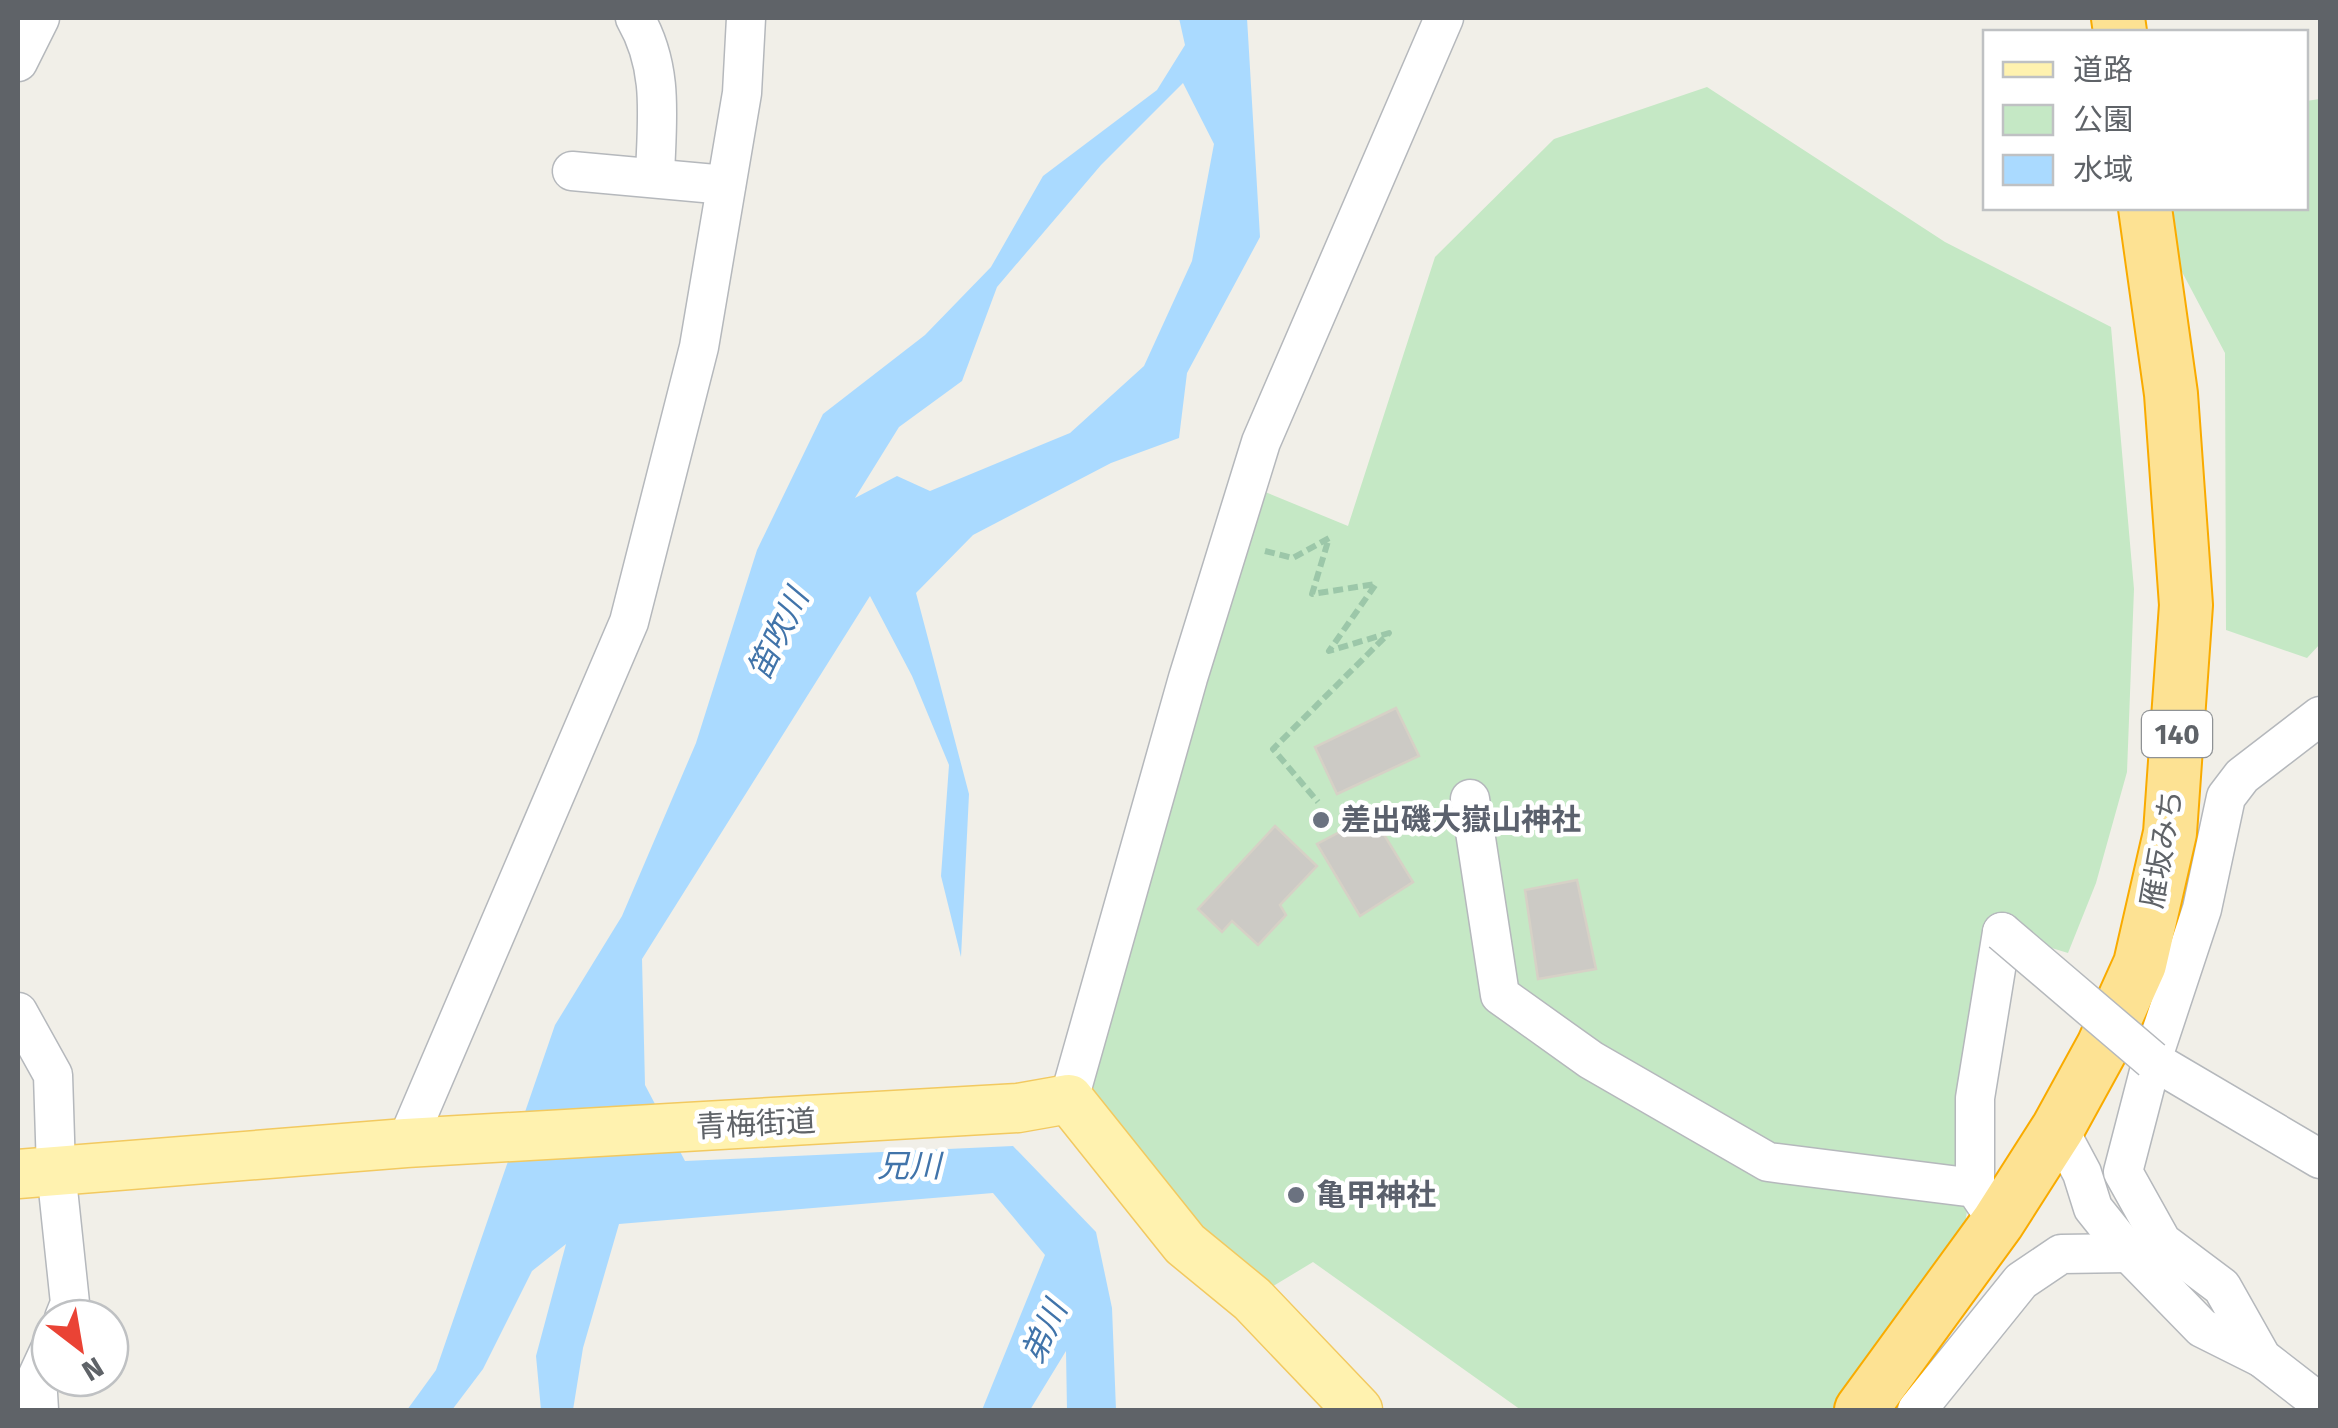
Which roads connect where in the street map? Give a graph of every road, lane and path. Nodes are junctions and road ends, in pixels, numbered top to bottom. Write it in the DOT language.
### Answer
graph roads {
  1 [pos="40,18"];
  2 [pos="635,18"];
  3 [pos="746,18"];
  4 [pos="1444,18"];
  5 [pos="18,62"];
  6 [pos="572,170"];
  7 [pos="654,175"];
  8 [pos="726,184"];
  9 [pos="2145,210"];
  10 [pos="1230,542"];
  11 [pos="2320,716"];
  12 [pos="1470,800"];
  13 [pos="1318,802"];
  14 [pos="18,1012"];
  15 [pos="2152,1060"];
  16 [pos="1069,1099"];
  17 [pos="2058,1128"];
  18 [pos="421,1143"];
  19 [pos="2320,1159"];
  20 [pos="37,1172"];
  21 [pos="1987,1205"];
  22 [pos="2129,1253"];
  23 [pos="69,1298"];
  24 [pos="2262,1358"];
  25 [pos="2320,1403"];
  26 [pos="1358,1410"];
  27 [pos="1861,1410"];
  28 [pos="1917,1410"];
  1 -- 5 [label="street"];
  2 -- 7 [label="street"];
  3 -- 8 [label="street"];
  4 -- 10 [label="street"];
  6 -- 7 [label="street"];
  7 -- 8 [label="street"];
  8 -- 18 [label="street"];
  9 -- 17 [label="highway, 雁坂みち / 140"];
  10 -- 13 [label="path"];
  10 -- 16 [label="street"];
  11 -- 15 [label="street"];
  12 -- 21 [label="street"];
  14 -- 20 [label="street"];
  15 -- 19 [label="street"];
  15 -- 21 [label="street, bridge"];
  15 -- 24 [label="street"];
  16 -- 18 [label="main road, 青梅街道"];
  16 -- 26 [label="main road"];
  17 -- 21 [label="highway, 雁坂みち / 140"];
  17 -- 22 [label="street"];
  18 -- 20 [label="main road, 青梅街道"];
  20 -- 23 [label="street"];
  21 -- 27 [label="highway, 雁坂みち / 140"];
  22 -- 24 [label="street"];
  22 -- 28 [label="street"];
  24 -- 25 [label="street"];
}
